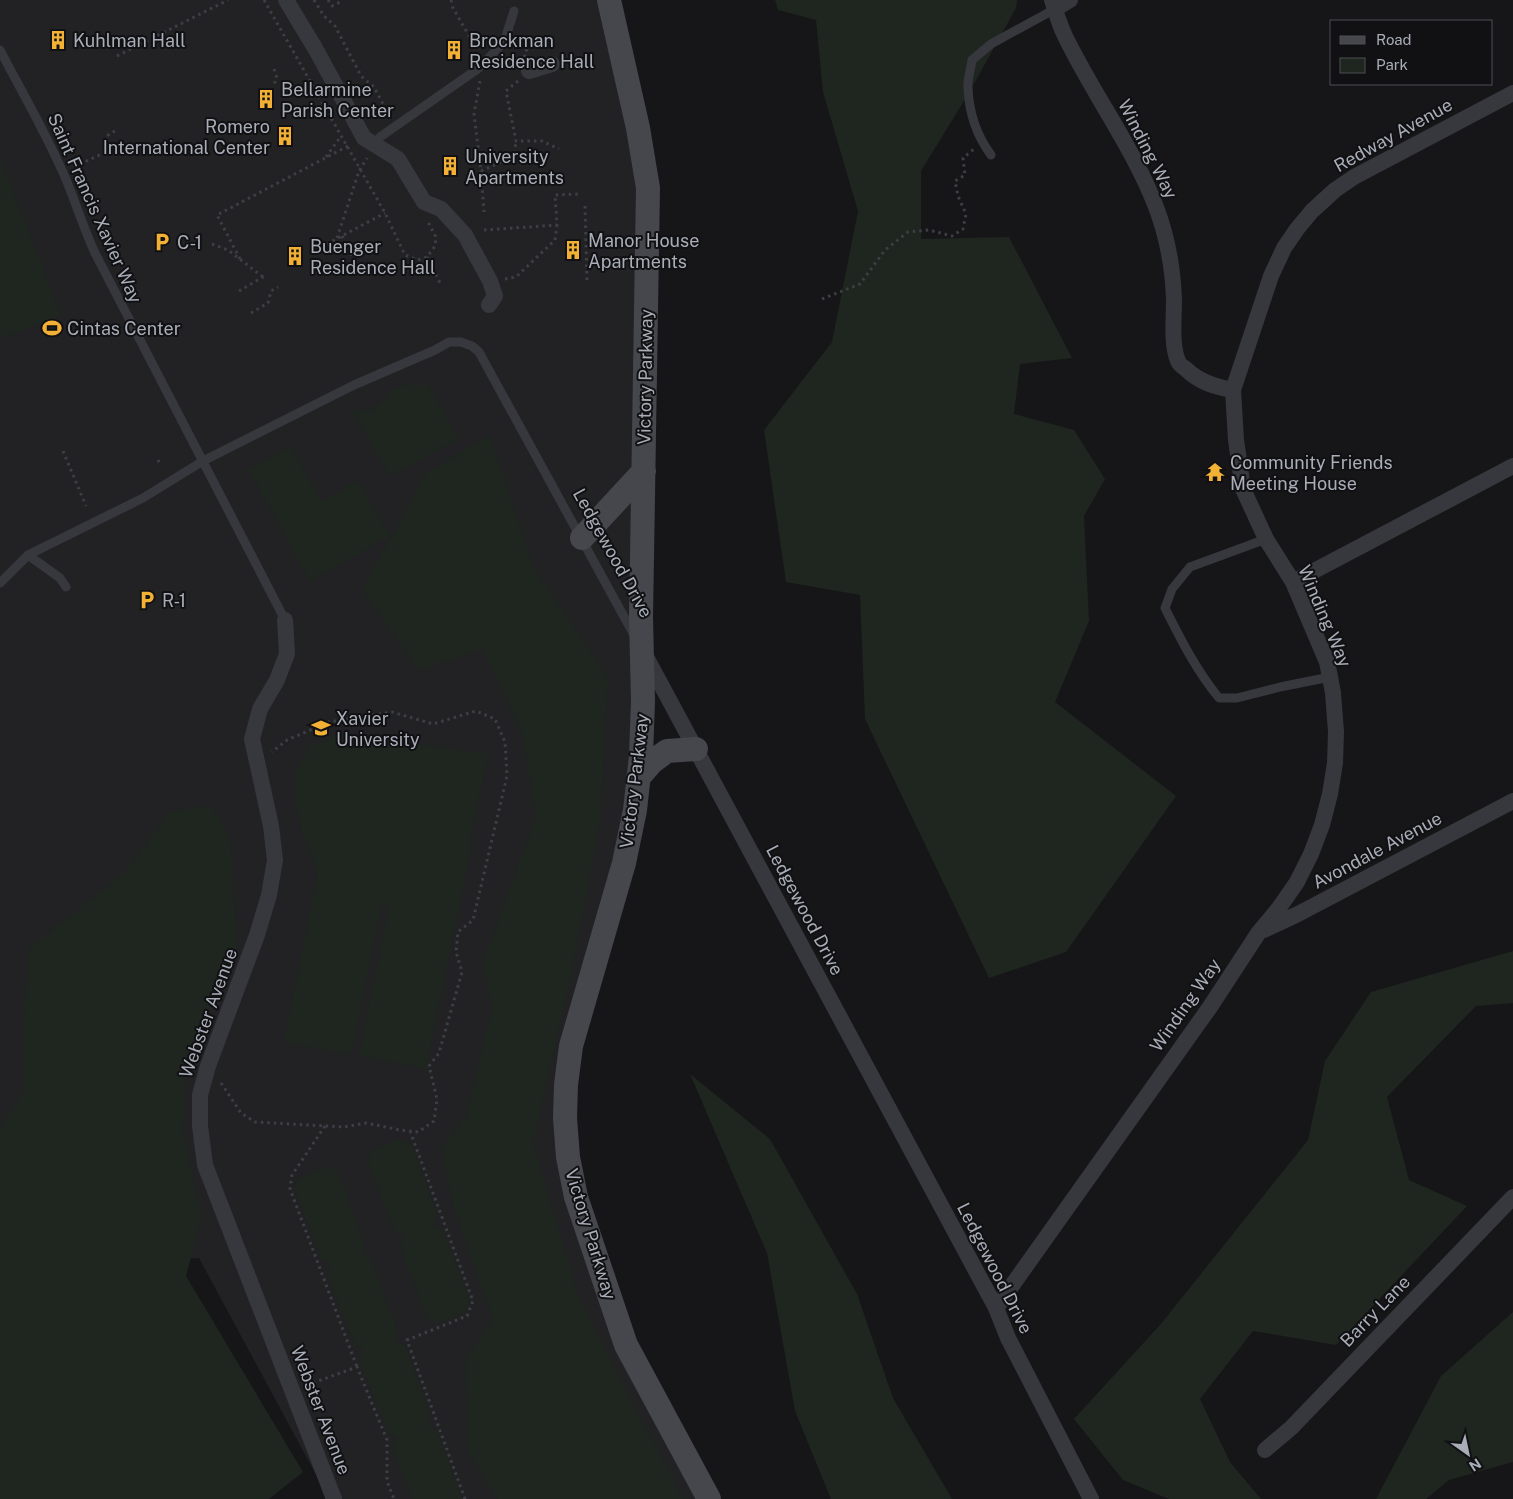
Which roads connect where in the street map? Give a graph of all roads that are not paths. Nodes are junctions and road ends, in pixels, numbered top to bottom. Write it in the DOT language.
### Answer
graph roads {
  1 [pos="286,0"];
  2 [pos="609,0"];
  3 [pos="1070,0"];
  4 [pos="1053,4"];
  5 [pos="514,11"];
  6 [pos="0,50"];
  7 [pos="552,64"];
  8 [pos="529,71"];
  9 [pos="1513,93"];
  10 [pos="369,141"];
  11 [pos="991,155"];
  12 [pos="489,304"];
  13 [pos="1233,390"];
  14 [pos="203,461"];
  15 [pos="1513,466"];
  16 [pos="644,471"];
  17 [pos="582,538"];
  18 [pos="1266,539"];
  19 [pos="28,555"];
  20 [pos="1293,582"];
  21 [pos="0,583"];
  22 [pos="66,587"];
  23 [pos="284,620"];
  24 [pos="641,647"];
  25 [pos="1330,677"];
  26 [pos="696,749"];
  27 [pos="638,778"];
  28 [pos="1513,801"];
  29 [pos="1259,932"];
  30 [pos="1513,1197"];
  31 [pos="996,1308"];
  32 [pos="1265,1450"];
  33 [pos="334,1499"];
  34 [pos="709,1499"];
  35 [pos="1091,1499"];
  1 -- 10 [label="street"];
  2 -- 16 [label="street, Victory Parkway"];
  3 -- 4 [label="street"];
  4 -- 11 [label="lane"];
  4 -- 13 [label="street, Winding Way"];
  5 -- 10 [label="lane"];
  6 -- 14 [label="lane, Saint Francis Xavier Way"];
  7 -- 8 [label="street"];
  9 -- 13 [label="street, Redway Avenue"];
  10 -- 12 [label="street"];
  13 -- 18 [label="street, Winding Way"];
  14 -- 17 [label="lane, Ledgewood Drive"];
  14 -- 19 [label="lane"];
  14 -- 23 [label="lane, Saint Francis Xavier Way"];
  15 -- 20 [label="street"];
  16 -- 17 [label="street"];
  16 -- 24 [label="street, Victory Parkway"];
  17 -- 24 [label="lane, Ledgewood Drive"];
  18 -- 20 [label="street, Winding Way"];
  18 -- 25 [label="lane"];
  19 -- 21 [label="lane"];
  19 -- 22 [label="lane"];
  20 -- 25 [label="street, Winding Way"];
  23 -- 33 [label="street, Webster Avenue"];
  24 -- 26 [label="street, Ledgewood Drive"];
  24 -- 27 [label="street, Victory Parkway"];
  25 -- 29 [label="street, Winding Way"];
  26 -- 27 [label="street"];
  26 -- 31 [label="street, Ledgewood Drive"];
  27 -- 34 [label="street, Victory Parkway"];
  28 -- 29 [label="street, Avondale Avenue"];
  29 -- 31 [label="street, Winding Way"];
  30 -- 32 [label="street, Barry Lane"];
  31 -- 35 [label="street, Ledgewood Drive"];
}
